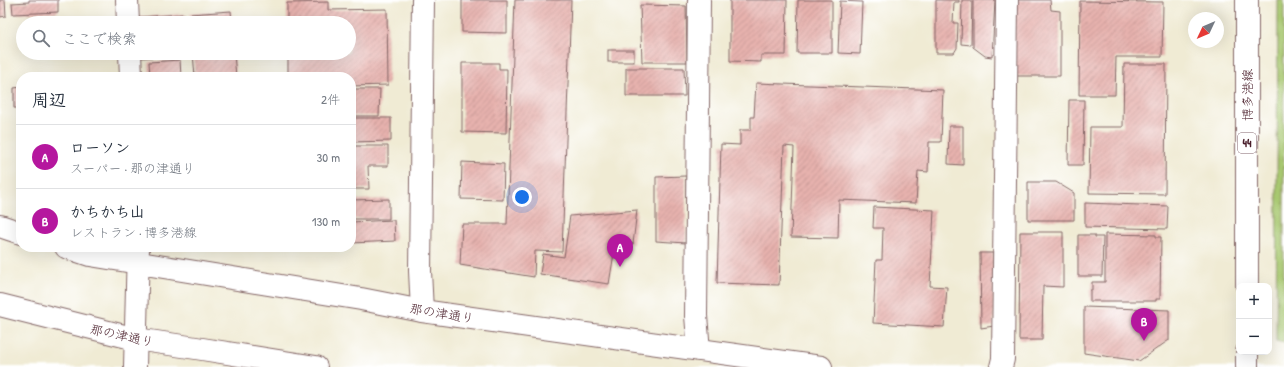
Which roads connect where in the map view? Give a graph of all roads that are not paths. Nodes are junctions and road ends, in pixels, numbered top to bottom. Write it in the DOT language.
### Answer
graph roads {
  1 [pos="127,0"];
  2 [pos="423,0"];
  3 [pos="699,0"];
  4 [pos="1007,0"];
  5 [pos="1247,0"];
  6 [pos="128,16"];
  7 [pos="130,60"];
  8 [pos="131,72"];
  9 [pos="0,226"];
  10 [pos="16,231"];
  11 [pos="81,252"];
  12 [pos="138,254"];
  13 [pos="1247,283"];
  14 [pos="0,304"];
  15 [pos="422,311"];
  16 [pos="136,340"];
  17 [pos="699,350"];
  18 [pos="1247,355"];
  19 [pos="135,367"];
  20 [pos="316,367"];
  21 [pos="821,367"];
  22 [pos="1001,367"];
  23 [pos="1247,367"];
  1 -- 6 [label="main road"];
  2 -- 15 [label="main road"];
  3 -- 17 [label="main road"];
  4 -- 22 [label="main road"];
  5 -- 13 [label="main road, 博多港線 / 44"];
  7 -- 8 [label="main road"];
  9 -- 10 [label="main road"];
  11 -- 12 [label="main road, 那の津通り"];
  12 -- 15 [label="main road, 那の津通り"];
  12 -- 16 [label="main road"];
  14 -- 16 [label="main road, 那の津通り"];
  15 -- 17 [label="main road, 那の津通り"];
  16 -- 19 [label="main road"];
  16 -- 20 [label="main road, 那の津通り"];
  17 -- 21 [label="main road, 那の津通り"];
  18 -- 23 [label="main road"];
}
